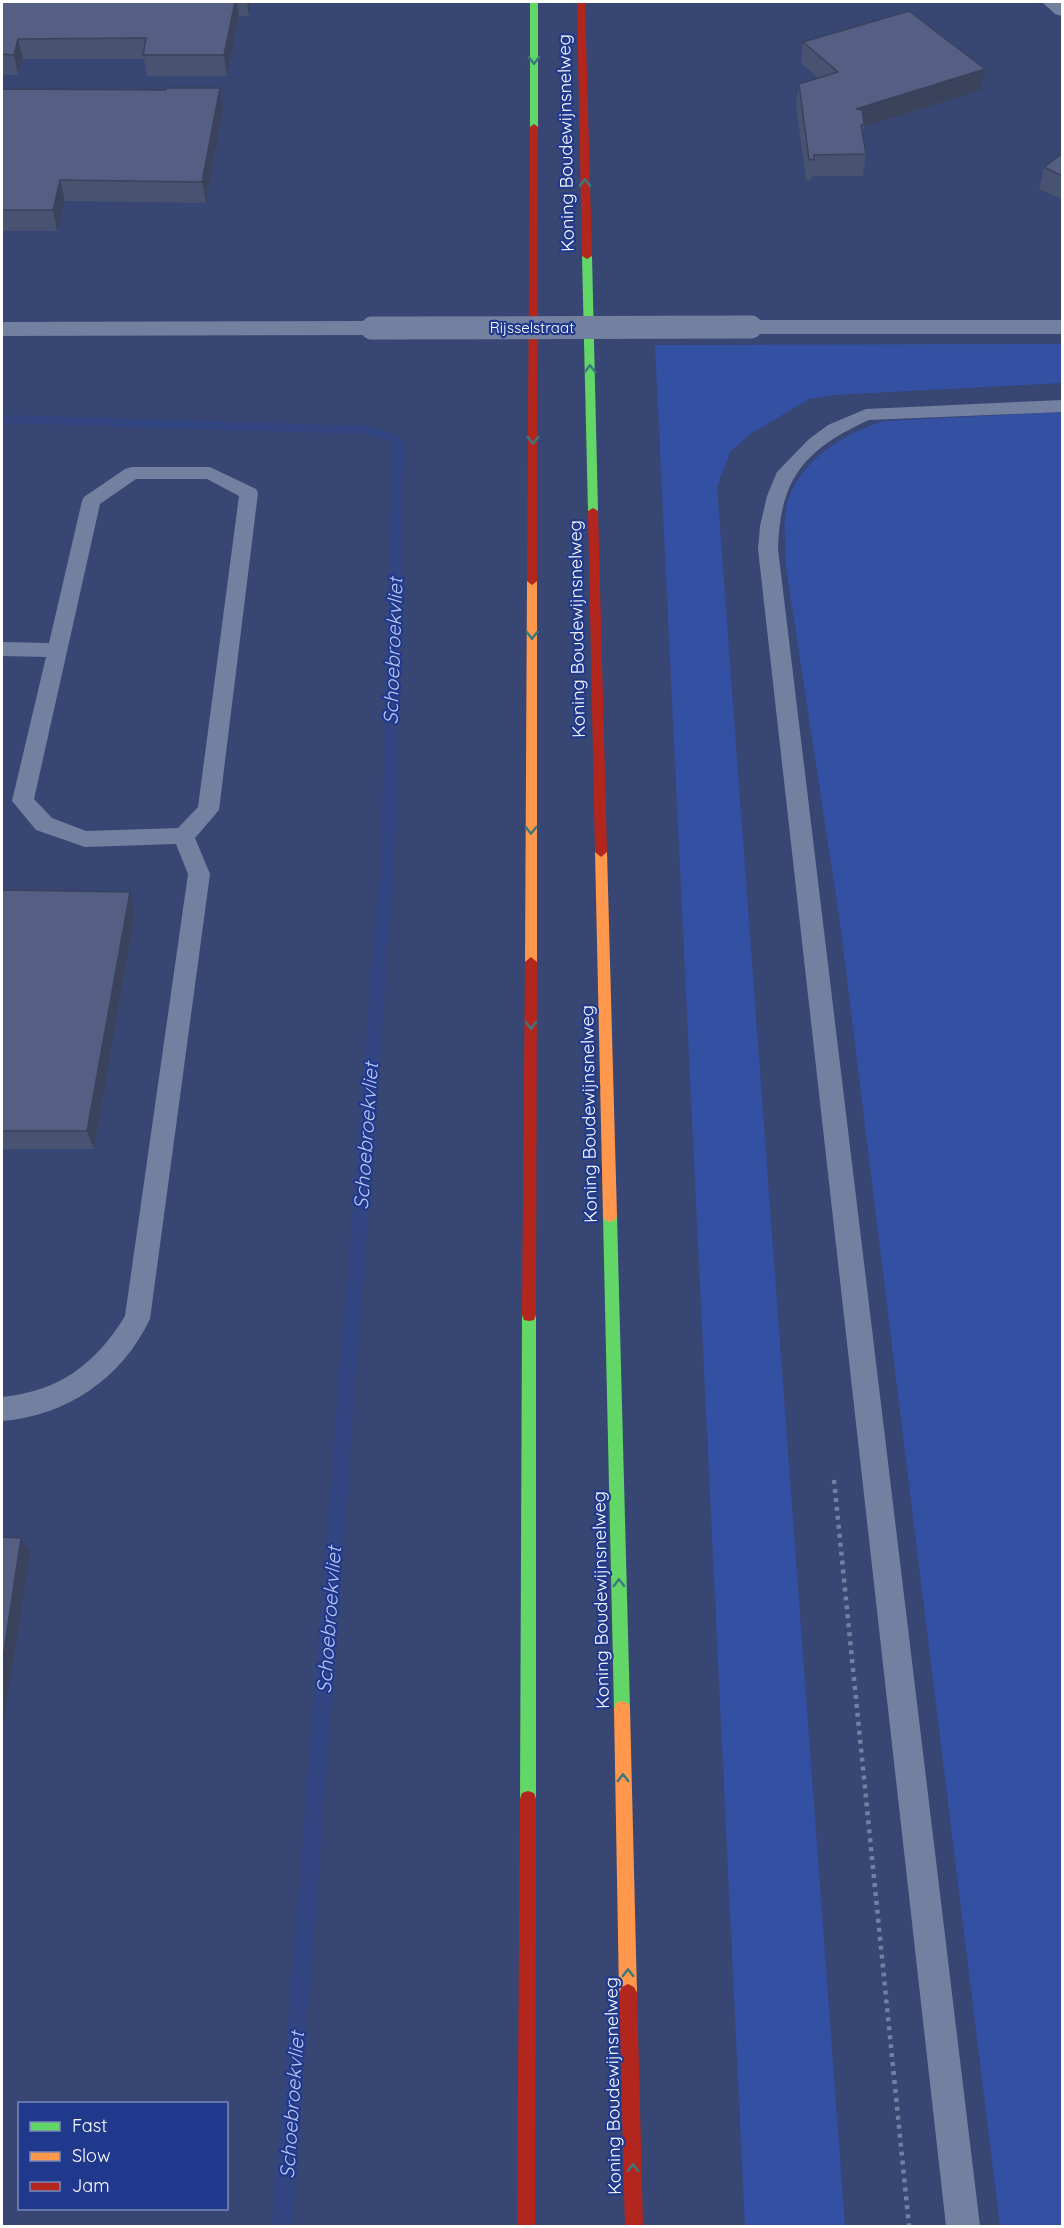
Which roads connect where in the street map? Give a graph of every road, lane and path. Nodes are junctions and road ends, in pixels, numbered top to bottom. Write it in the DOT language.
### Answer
graph roads {
  1 [pos="534,2"];
  2 [pos="581,2"];
  3 [pos="1052,2"];
  4 [pos="1062,10"];
  5 [pos="1062,327"];
  6 [pos="2,329"];
  7 [pos="1062,406"];
  8 [pos="2,649"];
  9 [pos="58,650"];
  10 [pos="184,836"];
  11 [pos="2,1409"];
  12 [pos="526,2226"];
  13 [pos="634,2226"];
  14 [pos="963,2226"];
  1 -- 12 [label="highway, Koning Boudewijnsnelweg, one-way"];
  13 -- 2 [label="highway, Koning Boudewijnsnelweg, one-way"];
  3 -- 4 [label="street"];
  5 -- 6 [label="street, Rijsselstraat, bridge"];
  7 -- 14 [label="lane"];
  8 -- 9 [label="lane"];
  9 -- 10 [label="lane"];
  9 -- 10 [label="lane"];
  10 -- 11 [label="lane"];
}
